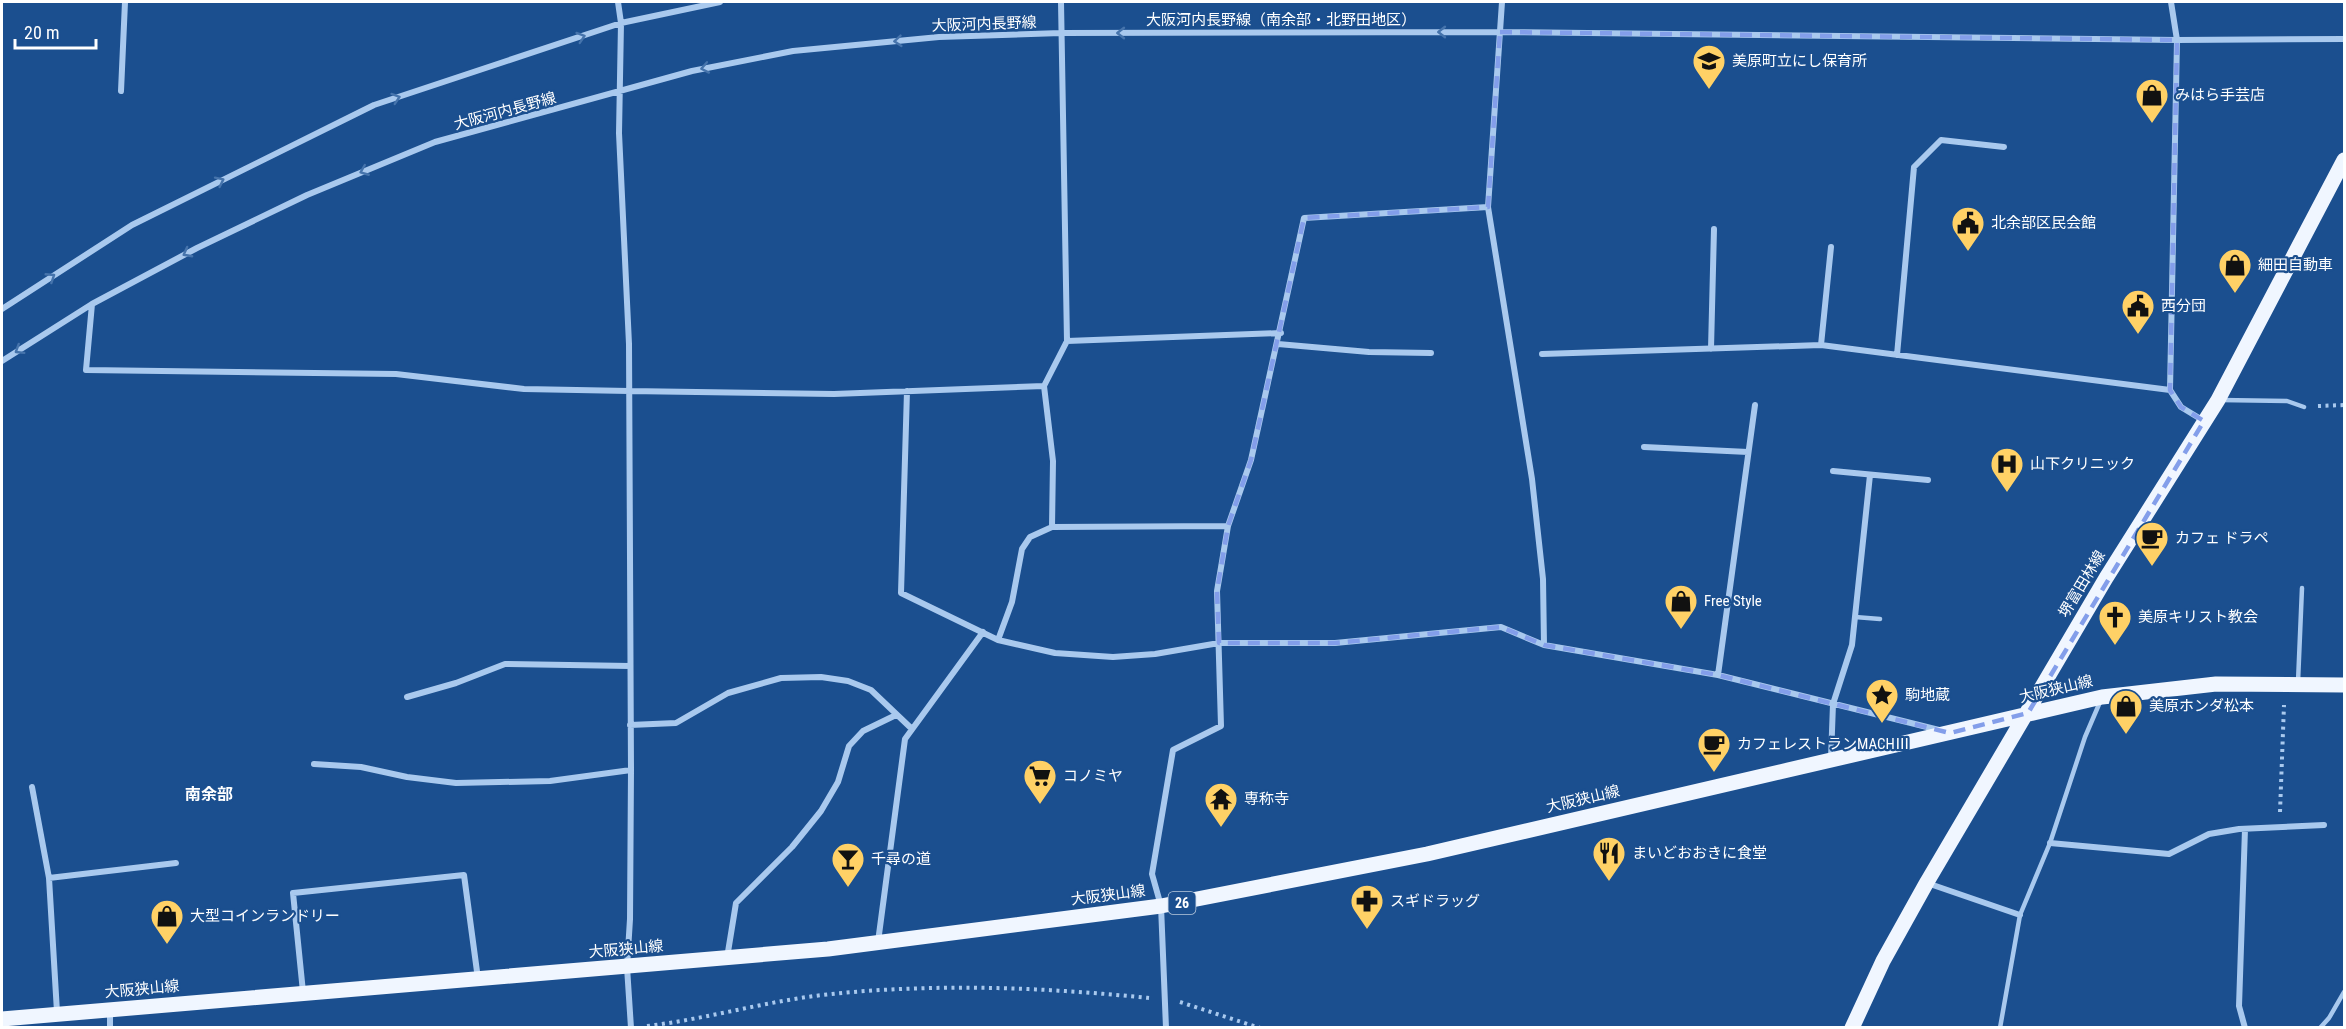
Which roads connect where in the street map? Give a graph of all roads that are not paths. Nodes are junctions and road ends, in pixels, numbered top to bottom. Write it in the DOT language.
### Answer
graph roads {
  1 [pos="125,2"];
  2 [pos="618,2"];
  3 [pos="720,2"];
  4 [pos="1060,2"];
  5 [pos="1502,2"];
  6 [pos="2171,2"];
  7 [pos="621,23"];
  8 [pos="1500,32"];
  9 [pos="1062,33"];
  10 [pos="2344,39"];
  11 [pos="2177,40"];
  12 [pos="121,91"];
  13 [pos="621,92"];
  14 [pos="2004,147"];
  15 [pos="2344,160"];
  16 [pos="1488,207"];
  17 [pos="1714,229"];
  18 [pos="1831,247"];
  19 [pos="92,304"];
  20 [pos="2,309"];
  21 [pos="1281,333"];
  22 [pos="1068,341"];
  23 [pos="1278,344"];
  24 [pos="1821,345"];
  25 [pos="1711,349"];
  26 [pos="1431,353"];
  27 [pos="1542,354"];
  28 [pos="1897,355"];
  29 [pos="2,361"];
  30 [pos="1044,386"];
  31 [pos="2170,390"];
  32 [pos="629,391"];
  33 [pos="907,391"];
  34 [pos="2218,400"];
  35 [pos="1755,405"];
  36 [pos="2304,407"];
  37 [pos="2204,421"];
  38 [pos="1644,447"];
  39 [pos="1748,452"];
  40 [pos="1833,471"];
  41 [pos="1870,475"];
  42 [pos="1928,480"];
  43 [pos="1228,526"];
  44 [pos="1052,527"];
  45 [pos="2302,588"];
  46 [pos="1855,617"];
  47 [pos="1880,619"];
  48 [pos="983,632"];
  49 [pos="999,640"];
  50 [pos="1219,643"];
  51 [pos="1544,645"];
  52 [pos="630,666"];
  53 [pos="1718,675"];
  54 [pos="2292,684"];
  55 [pos="2344,685"];
  56 [pos="407,696"];
  57 [pos="2102,697"];
  58 [pos="1833,704"];
  59 [pos="2028,713"];
  60 [pos="896,715"];
  61 [pos="630,725"];
  62 [pos="912,729"];
  63 [pos="1950,733"];
  64 [pos="1831,760"];
  65 [pos="314,764"];
  66 [pos="631,770"];
  67 [pos="32,787"];
  68 [pos="2324,825"];
  69 [pos="2245,829"];
  70 [pos="2050,843"];
  71 [pos="176,863"];
  72 [pos="49,878"];
  73 [pos="1926,882"];
  74 [pos="1161,906"];
  75 [pos="2020,915"];
  76 [pos="878,942"];
  77 [pos="727,958"];
  78 [pos="627,968"];
  79 [pos="478,980"];
  80 [pos="2344,992"];
  81 [pos="303,993"];
  82 [pos="110,1010"];
  83 [pos="57,1014"];
  84 [pos="2,1019"];
  85 [pos="110,1028"];
  86 [pos="631,1028"];
  87 [pos="1166,1028"];
  88 [pos="1852,1028"];
  89 [pos="2000,1028"];
  90 [pos="2245,1028"];
  91 [pos="2320,1028"];
  1 -- 12 [label="street"];
  2 -- 7 [label="street"];
  3 -- 7 [label="street"];
  4 -- 9 [label="street"];
  5 -- 8 [label="street"];
  6 -- 11 [label="street"];
  7 -- 13 [label="street"];
  20 -- 7 [label="street, one-way"];
  8 -- 9 [label="street, 大阪河内長野線（南余部・北野田地区）, one-way"];
  8 -- 11 [label="street, 大阪河内長野線（南余部・北野田地区）"];
  8 -- 16 [label="street"];
  9 -- 13 [label="street, 大阪河内長野線, one-way"];
  9 -- 22 [label="street"];
  10 -- 11 [label="street, 大阪河内長野線（南余部・北野田地区）"];
  11 -- 31 [label="street"];
  13 -- 19 [label="street, 大阪河内長野線, one-way"];
  13 -- 32 [label="street"];
  14 -- 28 [label="street"];
  15 -- 34 [label="main road, 堺富田林線"];
  16 -- 21 [label="street"];
  16 -- 51 [label="street"];
  17 -- 25 [label="street"];
  18 -- 24 [label="street"];
  19 -- 29 [label="street, 大阪河内長野線, one-way"];
  19 -- 32 [label="street"];
  21 -- 22 [label="street"];
  21 -- 23 [label="street"];
  22 -- 30 [label="street"];
  23 -- 26 [label="street"];
  23 -- 43 [label="street"];
  24 -- 25 [label="street"];
  24 -- 28 [label="street"];
  25 -- 27 [label="street"];
  28 -- 31 [label="street"];
  30 -- 33 [label="street"];
  30 -- 44 [label="street"];
  31 -- 37 [label="street"];
  32 -- 33 [label="street"];
  32 -- 52 [label="street"];
  33 -- 48 [label="street"];
  34 -- 36 [label="lane"];
  34 -- 37 [label="main road, 堺富田林線"];
  35 -- 39 [label="street"];
  37 -- 59 [label="main road, 堺富田林線"];
  38 -- 39 [label="street"];
  39 -- 53 [label="street"];
  40 -- 41 [label="street"];
  41 -- 42 [label="street"];
  41 -- 46 [label="street"];
  43 -- 44 [label="street"];
  43 -- 50 [label="street"];
  44 -- 49 [label="street"];
  45 -- 54 [label="lane"];
  46 -- 47 [label="lane"];
  46 -- 58 [label="street"];
  48 -- 49 [label="street"];
  48 -- 62 [label="street"];
  49 -- 50 [label="street"];
  50 -- 51 [label="street"];
  50 -- 74 [label="street"];
  51 -- 53 [label="street"];
  52 -- 56 [label="street"];
  52 -- 61 [label="street"];
  53 -- 58 [label="street"];
  54 -- 55 [label="main road, 大阪狭山線 / 26"];
  54 -- 57 [label="main road, 大阪狭山線 / 26"];
  57 -- 59 [label="main road, 大阪狭山線 / 26"];
  57 -- 70 [label="lane"];
  58 -- 63 [label="street"];
  58 -- 64 [label="street"];
  59 -- 63 [label="main road, 大阪狭山線 / 26"];
  59 -- 73 [label="main road, 堺富田林線"];
  60 -- 61 [label="street"];
  60 -- 62 [label="street"];
  60 -- 77 [label="street"];
  61 -- 66 [label="street"];
  62 -- 76 [label="street"];
  63 -- 64 [label="main road, 大阪狭山線 / 26"];
  64 -- 74 [label="main road, 大阪狭山線 / 26"];
  65 -- 66 [label="street"];
  66 -- 78 [label="street"];
  67 -- 72 [label="street"];
  68 -- 69 [label="street"];
  69 -- 70 [label="street"];
  69 -- 90 [label="street"];
  70 -- 75 [label="lane"];
  71 -- 72 [label="street"];
  72 -- 83 [label="street"];
  73 -- 75 [label="street"];
  73 -- 88 [label="main road, 堺富田林線"];
  74 -- 76 [label="main road, 大阪狭山線 / 26"];
  74 -- 87 [label="street"];
  75 -- 89 [label="lane"];
  76 -- 77 [label="main road, 大阪狭山線 / 26"];
  77 -- 78 [label="main road, 大阪狭山線 / 26"];
  78 -- 79 [label="main road, 大阪狭山線 / 26"];
  78 -- 86 [label="street"];
  79 -- 81 [label="main road, 大阪狭山線 / 26"];
  79 -- 81 [label="street"];
  80 -- 91 [label="lane"];
  81 -- 82 [label="main road, 大阪狭山線 / 26"];
  82 -- 83 [label="main road, 大阪狭山線 / 26"];
  82 -- 85 [label="street"];
  83 -- 84 [label="main road, 大阪狭山線 / 26"];
}
